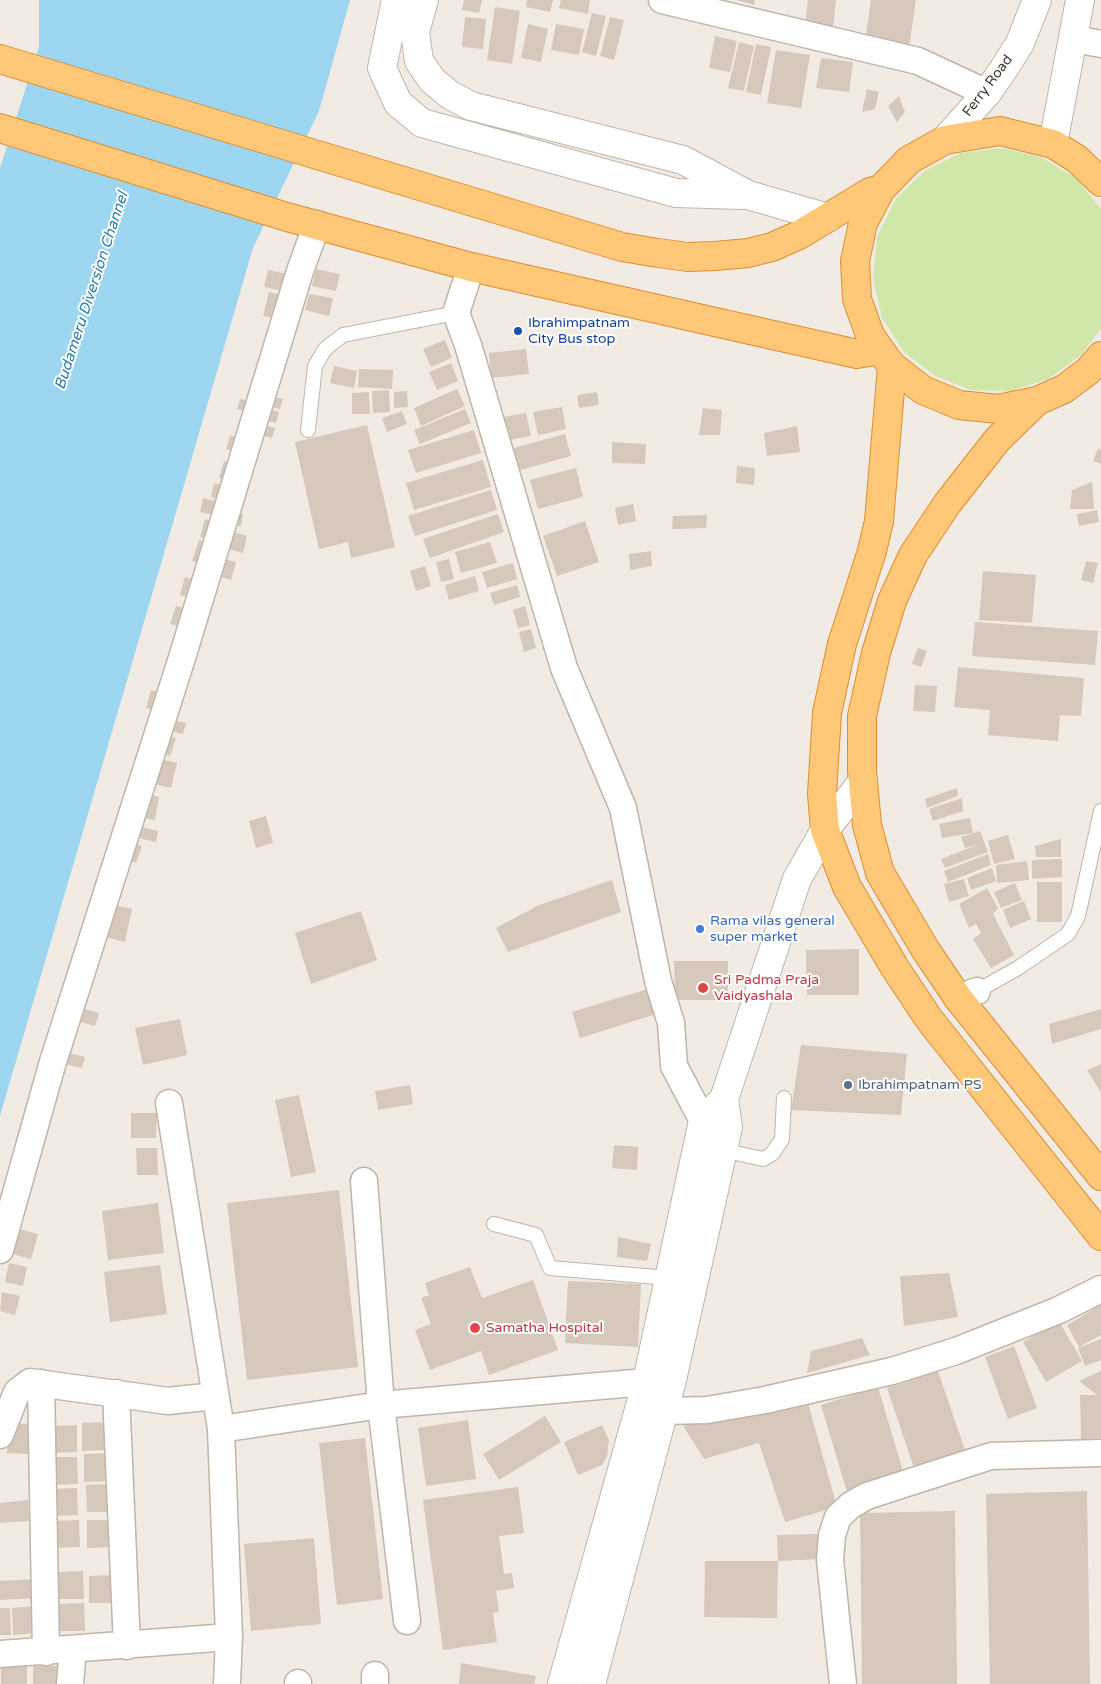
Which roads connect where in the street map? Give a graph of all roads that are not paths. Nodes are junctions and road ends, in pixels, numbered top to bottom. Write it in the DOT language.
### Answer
graph roads {
  1 [pos="396,0"];
  2 [pos="424,0"];
  3 [pos="662,0"];
  4 [pos="1037,0"];
  5 [pos="1080,0"];
  6 [pos="1074,38"];
  7 [pos="1101,44"];
  8 [pos="0,59"];
  9 [pos="987,93"];
  10 [pos="0,128"];
  11 [pos="945,140"];
  12 [pos="1053,144"];
  13 [pos="1089,161"];
  14 [pos="1101,182"];
  15 [pos="881,189"];
  16 [pos="748,195"];
  17 [pos="828,218"];
  18 [pos="317,224"];
  19 [pos="471,267"];
  20 [pos="456,313"];
  21 [pos="1101,356"];
  22 [pos="886,358"];
  23 [pos="1037,402"];
  24 [pos="308,430"];
  25 [pos="863,781"];
  26 [pos="1101,811"];
  27 [pos="825,830"];
  28 [pos="967,994"];
  29 [pos="784,1098"];
  30 [pos="724,1099"];
  31 [pos="169,1103"];
  32 [pos="703,1121"];
  33 [pos="722,1150"];
  34 [pos="1101,1176"];
  35 [pos="364,1181"];
  36 [pos="494,1224"];
  37 [pos="1101,1236"];
  38 [pos="0,1250"];
  39 [pos="669,1278"];
  40 [pos="1101,1289"];
  41 [pos="659,1380"];
  42 [pos="41,1383"];
  43 [pos="116,1393"];
  44 [pos="215,1396"];
  45 [pos="382,1405"];
  46 [pos="664,1410"];
  47 [pos="221,1429"];
  48 [pos="0,1435"];
  49 [pos="1101,1453"];
  50 [pos="406,1621"];
  51 [pos="229,1637"];
  52 [pos="127,1646"];
  53 [pos="73,1650"];
  54 [pos="46,1652"];
  55 [pos="0,1654"];
  56 [pos="70,1684"];
  57 [pos="227,1684"];
  58 [pos="562,1684"];
  59 [pos="591,1684"];
  60 [pos="843,1684"];
  1 -- 16 [label="street"];
  2 -- 16 [label="street"];
  3 -- 9 [label="street"];
  4 -- 9 [label="street, Ferry Road"];
  5 -- 6 [label="street"];
  6 -- 7 [label="street"];
  6 -- 12 [label="street"];
  8 -- 17 [label="highway"];
  9 -- 11 [label="street, Ferry Road"];
  10 -- 18 [label="highway"];
  11 -- 12 [label="highway"];
  11 -- 15 [label="highway"];
  12 -- 13 [label="highway"];
  13 -- 14 [label="highway"];
  15 -- 17 [label="highway"];
  15 -- 22 [label="highway"];
  16 -- 17 [label="street"];
  18 -- 19 [label="highway"];
  18 -- 38 [label="street"];
  19 -- 20 [label="street"];
  19 -- 22 [label="highway"];
  20 -- 24 [label="lane"];
  20 -- 32 [label="street"];
  21 -- 23 [label="highway"];
  22 -- 23 [label="highway"];
  22 -- 27 [label="highway"];
  23 -- 25 [label="highway"];
  25 -- 27 [label="street"];
  25 -- 28 [label="highway"];
  26 -- 28 [label="lane"];
  27 -- 30 [label="street"];
  27 -- 37 [label="highway"];
  28 -- 34 [label="highway"];
  29 -- 33 [label="lane"];
  30 -- 32 [label="street"];
  30 -- 33 [label="street"];
  31 -- 44 [label="street"];
  32 -- 39 [label="street"];
  33 -- 41 [label="street"];
  35 -- 45 [label="street"];
  36 -- 39 [label="lane"];
  39 -- 41 [label="street"];
  40 -- 46 [label="street"];
  41 -- 45 [label="street"];
  41 -- 46 [label="street"];
  41 -- 58 [label="street"];
  42 -- 43 [label="street"];
  42 -- 48 [label="street"];
  42 -- 54 [label="street"];
  43 -- 44 [label="street"];
  43 -- 52 [label="street"];
  44 -- 47 [label="street"];
  45 -- 47 [label="street"];
  45 -- 50 [label="street"];
  46 -- 59 [label="street"];
  47 -- 51 [label="street"];
  49 -- 60 [label="street"];
  51 -- 52 [label="street"];
  51 -- 57 [label="street"];
  52 -- 53 [label="street"];
  53 -- 54 [label="street"];
  53 -- 56 [label="street"];
  54 -- 55 [label="street"];
}
